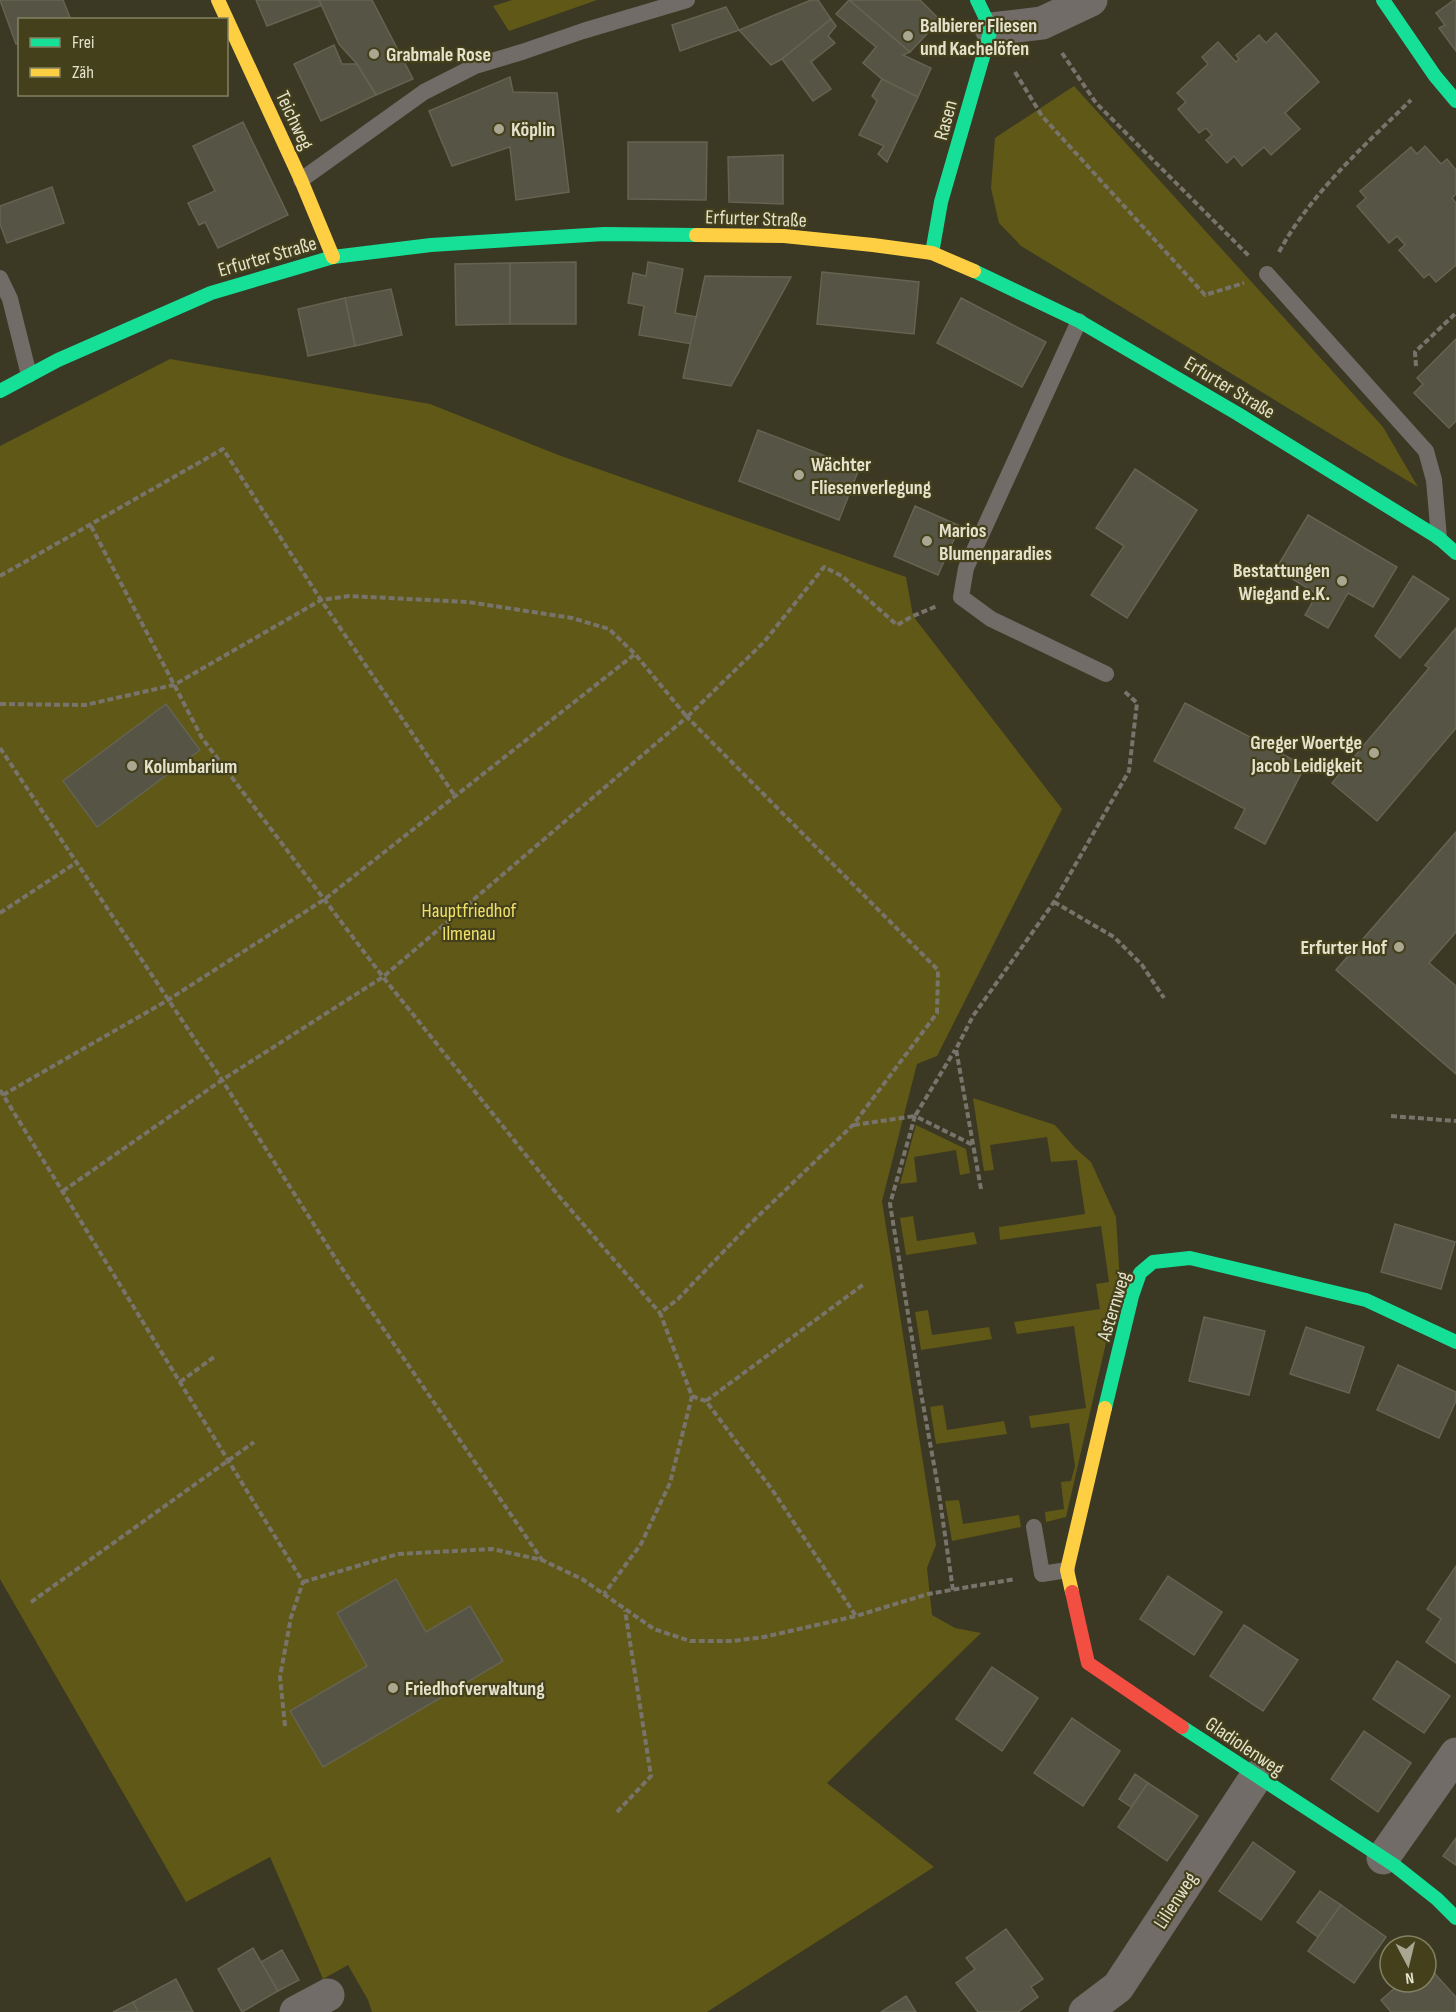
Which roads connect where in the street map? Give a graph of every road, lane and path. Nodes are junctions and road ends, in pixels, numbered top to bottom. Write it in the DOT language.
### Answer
graph roads {
  1 [pos="218,0"];
  2 [pos="687,0"];
  3 [pos="977,0"];
  4 [pos="1091,0"];
  5 [pos="1383,0"];
  6 [pos="226,18"];
  7 [pos="228,22"];
  8 [pos="1042,23"];
  9 [pos="991,29"];
  10 [pos="1435,76"];
  11 [pos="1456,101"];
  12 [pos="301,180"];
  13 [pos="1280,249"];
  14 [pos="932,253"];
  15 [pos="333,257"];
  16 [pos="1267,274"];
  17 [pos="0,278"];
  18 [pos="5,301"];
  19 [pos="1456,314"];
  20 [pos="1079,321"];
  21 [pos="1416,366"];
  22 [pos="29,375"];
  23 [pos="0,392"];
  24 [pos="91,526"];
  25 [pos="1439,538"];
  26 [pos="1456,553"];
  27 [pos="0,576"];
  28 [pos="321,600"];
  29 [pos="913,616"];
  30 [pos="635,654"];
  31 [pos="1106,674"];
  32 [pos="174,685"];
  33 [pos="0,704"];
  34 [pos="687,717"];
  35 [pos="0,748"];
  36 [pos="455,796"];
  37 [pos="77,862"];
  38 [pos="325,899"];
  39 [pos="1054,902"];
  40 [pos="0,913"];
  41 [pos="383,977"];
  42 [pos="1164,998"];
  43 [pos="168,1000"];
  44 [pos="956,1049"];
  45 [pos="222,1080"];
  46 [pos="0,1090"];
  47 [pos="3,1095"];
  48 [pos="915,1116"];
  49 [pos="1391,1116"];
  50 [pos="1456,1121"];
  51 [pos="853,1125"];
  52 [pos="974,1146"];
  53 [pos="981,1189"];
  54 [pos="63,1191"];
  55 [pos="864,1284"];
  56 [pos="660,1313"];
  57 [pos="1456,1342"];
  58 [pos="214,1357"];
  59 [pos="180,1382"];
  60 [pos="692,1396"];
  61 [pos="706,1401"];
  62 [pos="254,1442"];
  63 [pos="228,1460"];
  64 [pos="1034,1527"];
  65 [pos="542,1560"];
  66 [pos="1067,1570"];
  67 [pos="1042,1574"];
  68 [pos="303,1582"];
  69 [pos="953,1590"];
  70 [pos="604,1594"];
  71 [pos="31,1602"];
  72 [pos="625,1609"];
  73 [pos="856,1616"];
  74 [pos="285,1726"];
  75 [pos="1456,1754"];
  76 [pos="1256,1777"];
  77 [pos="617,1812"];
  78 [pos="1383,1858"];
  79 [pos="1456,1918"];
  80 [pos="1085,2012"];
  1 -- 6 [label="street, Teichweg"];
  2 -- 12 [label="lane"];
  3 -- 9 [label="street"];
  4 -- 8 [label="street"];
  5 -- 10 [label="street"];
  7 -- 12 [label="street, Teichweg"];
  8 -- 9 [label="street"];
  8 -- 16 [label="path"];
  9 -- 14 [label="street, Rasen"];
  9 -- 16 [label="path"];
  10 -- 11 [label="street"];
  10 -- 13 [label="path"];
  12 -- 15 [label="street, Teichweg"];
  14 -- 15 [label="street, Erfurter Straße"];
  14 -- 20 [label="street, Erfurter Straße"];
  15 -- 22 [label="street, Erfurter Straße"];
  16 -- 25 [label="lane"];
  17 -- 18 [label="lane"];
  18 -- 22 [label="lane"];
  19 -- 21 [label="path"];
  20 -- 25 [label="street, Erfurter Straße"];
  20 -- 31 [label="lane"];
  22 -- 23 [label="street, Erfurter Straße"];
  24 -- 27 [label="path"];
  24 -- 28 [label="path"];
  24 -- 32 [label="path"];
  25 -- 26 [label="street, Erfurter Straße"];
  28 -- 30 [label="path"];
  28 -- 32 [label="path"];
  28 -- 36 [label="path"];
  29 -- 34 [label="path"];
  30 -- 34 [label="path"];
  30 -- 36 [label="path"];
  31 -- 39 [label="path"];
  32 -- 33 [label="path"];
  32 -- 38 [label="path"];
  34 -- 41 [label="path"];
  34 -- 51 [label="path"];
  35 -- 37 [label="path"];
  36 -- 38 [label="path"];
  37 -- 40 [label="path"];
  37 -- 43 [label="path"];
  38 -- 41 [label="path"];
  38 -- 43 [label="path"];
  39 -- 42 [label="path"];
  39 -- 44 [label="path"];
  41 -- 45 [label="path"];
  41 -- 56 [label="path"];
  43 -- 45 [label="path"];
  43 -- 47 [label="path"];
  44 -- 48 [label="path"];
  44 -- 52 [label="path"];
  45 -- 54 [label="path"];
  45 -- 65 [label="path"];
  46 -- 47 [label="path"];
  47 -- 54 [label="path"];
  48 -- 51 [label="path"];
  48 -- 52 [label="path"];
  48 -- 69 [label="path"];
  49 -- 50 [label="path"];
  51 -- 56 [label="path"];
  52 -- 53 [label="path"];
  54 -- 59 [label="path"];
  55 -- 61 [label="path"];
  56 -- 60 [label="path"];
  57 -- 66 [label="street, Asternweg"];
  58 -- 59 [label="path"];
  59 -- 63 [label="path"];
  60 -- 61 [label="path"];
  60 -- 70 [label="path"];
  61 -- 73 [label="path"];
  62 -- 63 [label="path"];
  63 -- 68 [label="path"];
  63 -- 71 [label="path"];
  64 -- 67 [label="lane"];
  65 -- 68 [label="path"];
  65 -- 70 [label="path"];
  66 -- 67 [label="lane"];
  66 -- 76 [label="street, Gladiolenweg"];
  67 -- 69 [label="path"];
  68 -- 74 [label="path"];
  69 -- 73 [label="path"];
  70 -- 72 [label="path"];
  72 -- 73 [label="path"];
  72 -- 77 [label="path"];
  75 -- 78 [label="street"];
  76 -- 78 [label="street, Gladiolenweg"];
  76 -- 80 [label="street, Lilienweg"];
  78 -- 79 [label="street, Gladiolenweg"];
}
